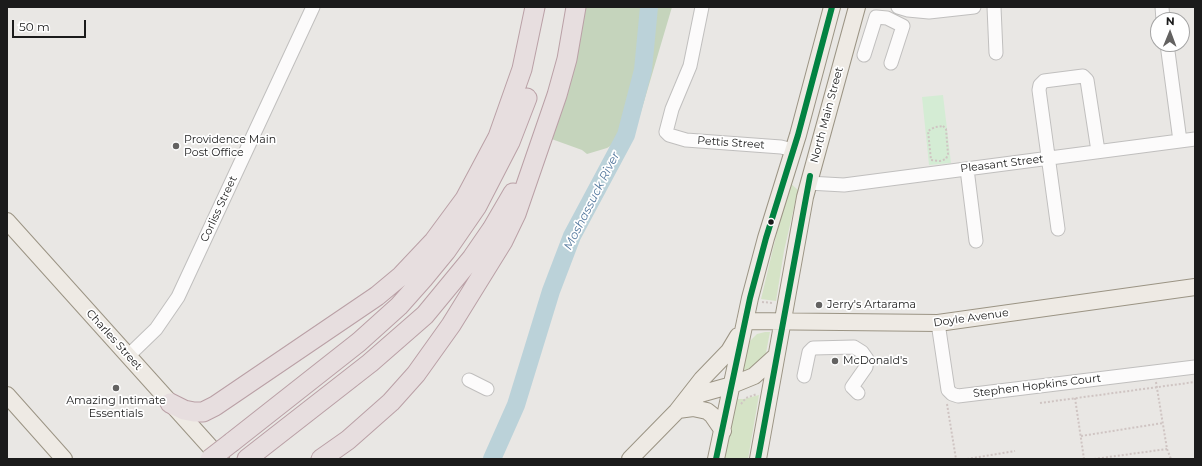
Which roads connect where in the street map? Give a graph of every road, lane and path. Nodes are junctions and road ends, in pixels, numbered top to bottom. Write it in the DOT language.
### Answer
graph roads {
  1 [pos="313,7"];
  2 [pos="535,7"];
  3 [pos="548,7"];
  4 [pos="576,7"];
  5 [pos="702,7"];
  6 [pos="832,7"];
  7 [pos="856,7"];
  8 [pos="898,7"];
  9 [pos="974,7"];
  10 [pos="994,7"];
  11 [pos="1168,52"];
  12 [pos="996,53"];
  13 [pos="864,55"];
  14 [pos="891,63"];
  15 [pos="545,131"];
  16 [pos="1195,139"];
  17 [pos="1180,141"];
  18 [pos="793,150"];
  19 [pos="1098,151"];
  20 [pos="1049,159"];
  21 [pos="935,161"];
  22 [pos="967,169"];
  23 [pos="808,184"];
  24 [pos="7,221"];
  25 [pos="1058,229"];
  26 [pos="976,241"];
  27 [pos="1195,287"];
  28 [pos="760,302"];
  29 [pos="776,303"];
  30 [pos="745,322"];
  31 [pos="782,322"];
  32 [pos="938,323"];
  33 [pos="128,356"];
  34 [pos="776,356"];
  35 [pos="1195,367"];
  36 [pos="1154,372"];
  37 [pos="804,376"];
  38 [pos="469,380"];
  39 [pos="1195,382"];
  40 [pos="732,385"];
  41 [pos="1157,388"];
  42 [pos="487,389"];
  43 [pos="855,390"];
  44 [pos="760,394"];
  45 [pos="7,395"];
  46 [pos="1075,398"];
  47 [pos="1040,402"];
  48 [pos="170,403"];
  49 [pos="737,406"];
  50 [pos="677,411"];
  51 [pos="1163,424"];
  52 [pos="723,431"];
  53 [pos="1081,436"];
  54 [pos="1167,449"];
  55 [pos="1015,451"];
  56 [pos="994,454"];
  57 [pos="64,459"];
  58 [pos="210,459"];
  59 [pos="221,459"];
  60 [pos="247,459"];
  61 [pos="321,459"];
  62 [pos="630,459"];
  63 [pos="716,459"];
  64 [pos="758,459"];
  65 [pos="967,459"];
  66 [pos="995,459"];
  67 [pos="1084,459"];
  68 [pos="1094,459"];
  69 [pos="1171,459"];
  1 -- 33 [label="street, Corliss Street"];
  2 -- 48 [label="highway"];
  3 -- 58 [label="highway, bridge"];
  4 -- 15 [label="highway"];
  5 -- 18 [label="street, Pettis Street"];
  6 -- 18 [label="main road, North Main Street"];
  7 -- 23 [label="main road, North Main Street"];
  8 -- 9 [label="street"];
  10 -- 12 [label="street"];
  11 -- 17 [label="street"];
  13 -- 14 [label="street"];
  15 -- 60 [label="highway"];
  15 -- 61 [label="highway"];
  16 -- 17 [label="street, Pleasant Street"];
  17 -- 19 [label="street, Pleasant Street"];
  18 -- 30 [label="main road, North Main Street"];
  19 -- 20 [label="street, Pleasant Street"];
  19 -- 20 [label="street"];
  20 -- 22 [label="street, Pleasant Street"];
  20 -- 25 [label="street"];
  21 -- 21 [label="path"];
  22 -- 23 [label="street, Pleasant Street"];
  22 -- 26 [label="street"];
  23 -- 31 [label="main road, North Main Street"];
  24 -- 33 [label="main road, Charles Street"];
  27 -- 32 [label="main road, Doyle Avenue"];
  28 -- 29 [label="path"];
  30 -- 31 [label="main road, Doyle Avenue"];
  30 -- 40 [label="main road, North Main Street"];
  30 -- 50 [label="main road"];
  31 -- 32 [label="main road, Doyle Avenue"];
  31 -- 34 [label="main road, North Main Street"];
  32 -- 36 [label="street, Stephen Hopkins Court"];
  33 -- 48 [label="main road, Charles Street"];
  34 -- 40 [label="main road"];
  34 -- 64 [label="main road, North Main Street"];
  35 -- 36 [label="street, Stephen Hopkins Court"];
  36 -- 41 [label="path"];
  37 -- 43 [label="street"];
  38 -- 42 [label="street"];
  39 -- 41 [label="path"];
  40 -- 50 [label="main road"];
  40 -- 52 [label="main road, North Main Street"];
  41 -- 46 [label="path"];
  41 -- 51 [label="path"];
  44 -- 49 [label="path"];
  45 -- 57 [label="main road"];
  46 -- 47 [label="path"];
  46 -- 53 [label="path"];
  48 -- 59 [label="main road, Charles Street"];
  50 -- 52 [label="main road"];
  50 -- 62 [label="main road"];
  51 -- 53 [label="path"];
  51 -- 54 [label="path"];
  52 -- 63 [label="main road, North Main Street"];
  53 -- 67 [label="path"];
  54 -- 68 [label="path"];
  54 -- 69 [label="path"];
  55 -- 56 [label="path"];
  56 -- 65 [label="path"];
  56 -- 66 [label="path"];
}
